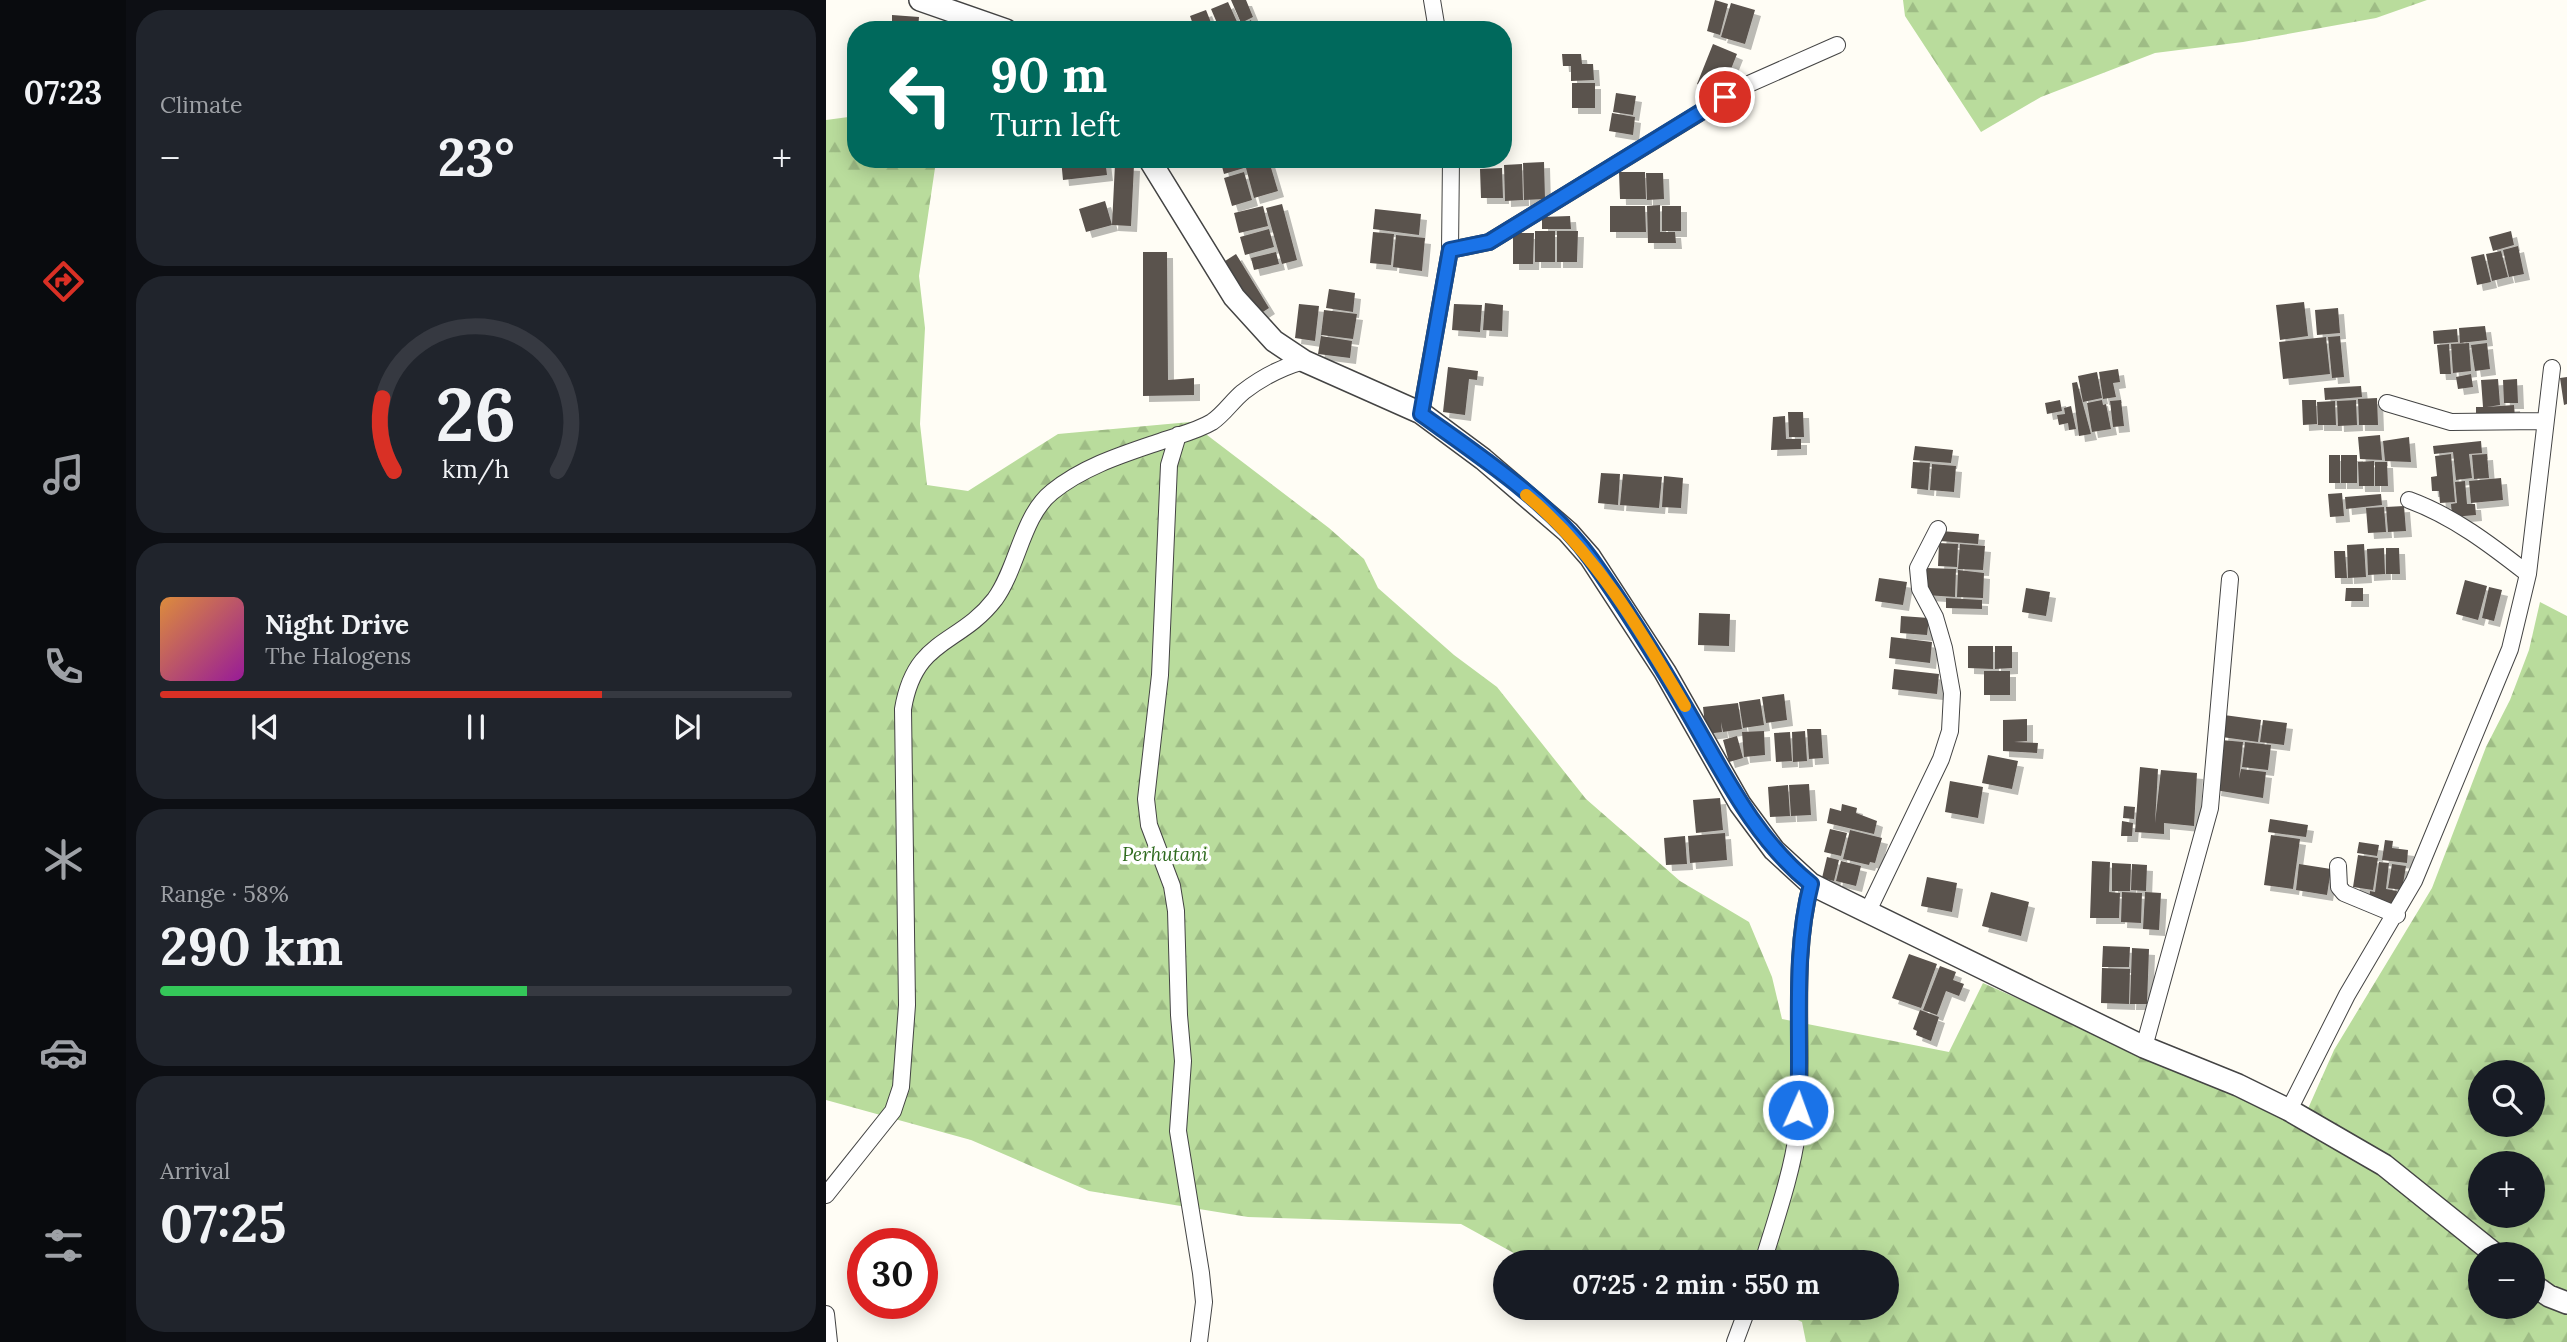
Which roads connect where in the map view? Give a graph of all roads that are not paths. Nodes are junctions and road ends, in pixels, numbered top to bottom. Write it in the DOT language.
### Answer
graph roads {
  1 [pos="920,0"];
  2 [pos="1432,0"];
  3 [pos="980,21"];
  4 [pos="1436,21"];
  5 [pos="1837,45"];
  6 [pos="1155,168"];
  7 [pos="1451,168"];
  8 [pos="1450,250"];
  9 [pos="1304,362"];
  10 [pos="2552,368"];
  11 [pos="2386,403"];
  12 [pos="1421,414"];
  13 [pos="2544,421"];
  14 [pos="1178,435"];
  15 [pos="2409,499"];
  16 [pos="1938,529"];
  17 [pos="2528,574"];
  18 [pos="2230,579"];
  19 [pos="2338,866"];
  20 [pos="1811,884"];
  21 [pos="1867,911"];
  22 [pos="2397,915"];
  23 [pos="2144,1047"];
  24 [pos="2289,1110"];
  25 [pos="826,1195"];
  26 [pos="2481,1242"];
  27 [pos="1766,1250"];
  28 [pos="2545,1293"];
  29 [pos="2567,1303"];
  30 [pos="826,1314"];
  31 [pos="1743,1320"];
  32 [pos="829,1342"];
  33 [pos="1199,1342"];
  34 [pos="1735,1342"];
  1 -- 3 [label="street"];
  2 -- 4 [label="street"];
  5 -- 8 [label="street"];
  6 -- 9 [label="street"];
  7 -- 8 [label="street"];
  8 -- 12 [label="street"];
  9 -- 12 [label="street"];
  9 -- 14 [label="street"];
  10 -- 13 [label="street"];
  11 -- 13 [label="street"];
  12 -- 20 [label="street"];
  13 -- 17 [label="street"];
  14 -- 25 [label="street"];
  14 -- 33 [label="street"];
  15 -- 17 [label="street"];
  16 -- 21 [label="street"];
  17 -- 22 [label="street"];
  18 -- 23 [label="street"];
  19 -- 22 [label="street"];
  20 -- 21 [label="street"];
  20 -- 27 [label="street"];
  21 -- 23 [label="street"];
  22 -- 24 [label="street"];
  23 -- 24 [label="street"];
  24 -- 26 [label="street"];
  28 -- 29 [label="street"];
  30 -- 32 [label="street"];
  31 -- 34 [label="street"];
}
